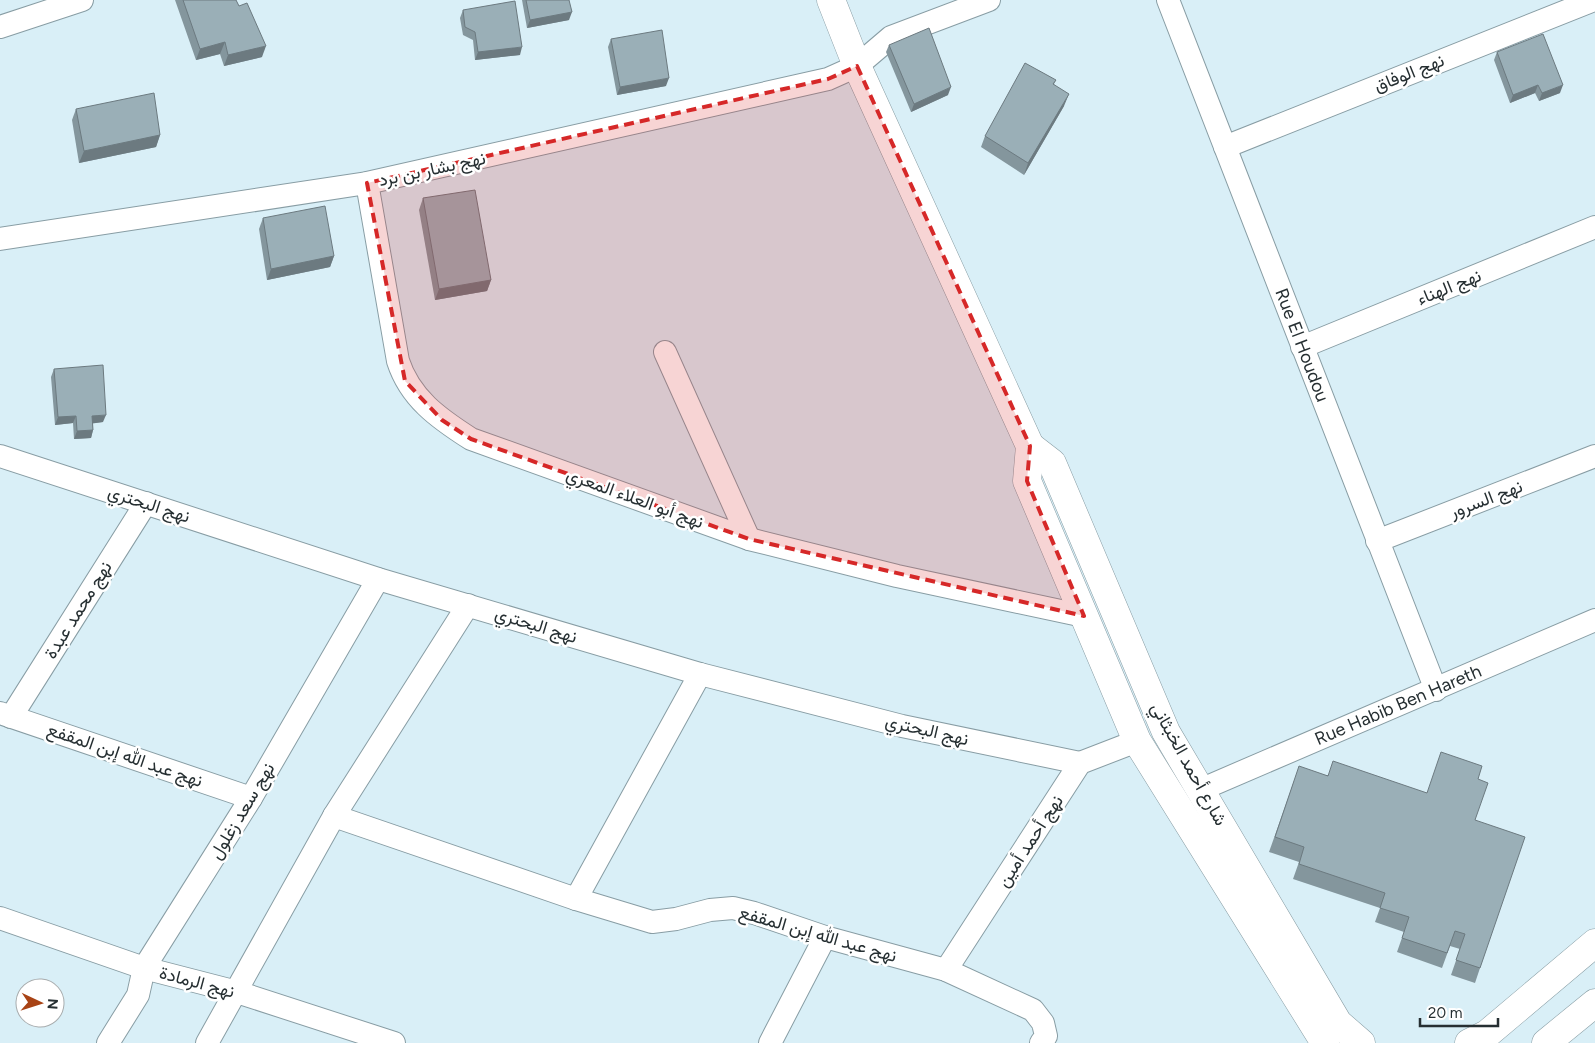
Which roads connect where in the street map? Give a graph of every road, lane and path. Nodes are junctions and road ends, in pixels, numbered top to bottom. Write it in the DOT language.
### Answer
graph roads {
  1 [pos="82,0"];
  2 [pos="831,0"];
  3 [pos="989,0"];
  4 [pos="1168,0"];
  5 [pos="1594,0"];
  6 [pos="0,27"];
  7 [pos="857,66"];
  8 [pos="1225,147"];
  9 [pos="367,183"];
  10 [pos="1595,226"];
  11 [pos="0,239"];
  12 [pos="1302,347"];
  13 [pos="665,352"];
  14 [pos="1030,446"];
  15 [pos="0,456"];
  16 [pos="1595,456"];
  17 [pos="146,503"];
  18 [pos="749,540"];
  19 [pos="1377,541"];
  20 [pos="378,579"];
  21 [pos="468,605"];
  22 [pos="1084,616"];
  23 [pos="1595,620"];
  24 [pos="700,674"];
  25 [pos="1436,690"];
  26 [pos="6,715"];
  27 [pos="1137,742"];
  28 [pos="1080,763"];
  29 [pos="1200,790"];
  30 [pos="251,798"];
  31 [pos="334,816"];
  32 [pos="576,898"];
  33 [pos="0,918"];
  34 [pos="825,937"];
  35 [pos="1595,943"];
  36 [pos="144,968"];
  37 [pos="946,970"];
  38 [pos="237,992"];
  39 [pos="1595,1003"];
  40 [pos="108,1043"];
  41 [pos="207,1043"];
  42 [pos="394,1043"];
  43 [pos="770,1043"];
  44 [pos="1041,1043"];
  45 [pos="1325,1043"];
  46 [pos="1361,1043"];
  47 [pos="1469,1043"];
  48 [pos="1546,1043"];
  1 -- 6 [label="street"];
  2 -- 7 [label="main road"];
  3 -- 7 [label="street, نهج بشار بن برد"];
  4 -- 8 [label="street, Rue El Houdou"];
  5 -- 8 [label="street, نهج الوفاق"];
  7 -- 9 [label="street, نهج بشار بن برد"];
  7 -- 14 [label="main road"];
  8 -- 12 [label="street, Rue El Houdou"];
  9 -- 11 [label="street, نهج بشار بن برد"];
  9 -- 18 [label="street, نهج أبو العلاء المعري"];
  10 -- 12 [label="street, نهج الهناء"];
  12 -- 19 [label="street, Rue El Houdou"];
  13 -- 18 [label="street"];
  14 -- 22 [label="main road"];
  14 -- 29 [label="main road, شارع أحمد الخبثاني"];
  15 -- 17 [label="street, نهج البحتري"];
  16 -- 19 [label="street, نهج السرور"];
  17 -- 20 [label="street, نهج البحتري"];
  17 -- 26 [label="street, نهج محمد عبدة"];
  18 -- 22 [label="street, نهج أبو العلاء المعري"];
  19 -- 25 [label="street, Rue El Houdou"];
  20 -- 21 [label="street, نهج البحتري"];
  20 -- 30 [label="street, نهج سعد زغلول"];
  21 -- 24 [label="street, نهج البحتري"];
  21 -- 31 [label="street"];
  22 -- 27 [label="main road"];
  23 -- 25 [label="street, Rue Habib Ben Hareth"];
  24 -- 28 [label="street, نهج البحتري"];
  24 -- 32 [label="street"];
  25 -- 29 [label="street, Rue Habib Ben Hareth"];
  26 -- 30 [label="street, نهج عبد الله إبن المقفع"];
  27 -- 28 [label="street"];
  27 -- 45 [label="main road"];
  28 -- 37 [label="street, نهج أحمد أمين"];
  29 -- 46 [label="main road, شارع أحمد الخبثاني"];
  30 -- 36 [label="street, نهج سعد زغلول"];
  31 -- 32 [label="street, نهج عبد الله إبن المقفع"];
  31 -- 38 [label="street"];
  32 -- 34 [label="street, نهج عبد الله إبن المقفع"];
  33 -- 36 [label="street, نهج الرمادة"];
  34 -- 37 [label="street, نهج عبد الله إبن المقفع"];
  34 -- 43 [label="street"];
  35 -- 47 [label="main road"];
  36 -- 38 [label="street, نهج الرمادة"];
  36 -- 40 [label="street, نهج سعد زغلول"];
  37 -- 44 [label="street, نهج عبد الله إبن المقفع"];
  38 -- 41 [label="street"];
  38 -- 42 [label="street, نهج الرمادة"];
  39 -- 48 [label="main road"];
}
